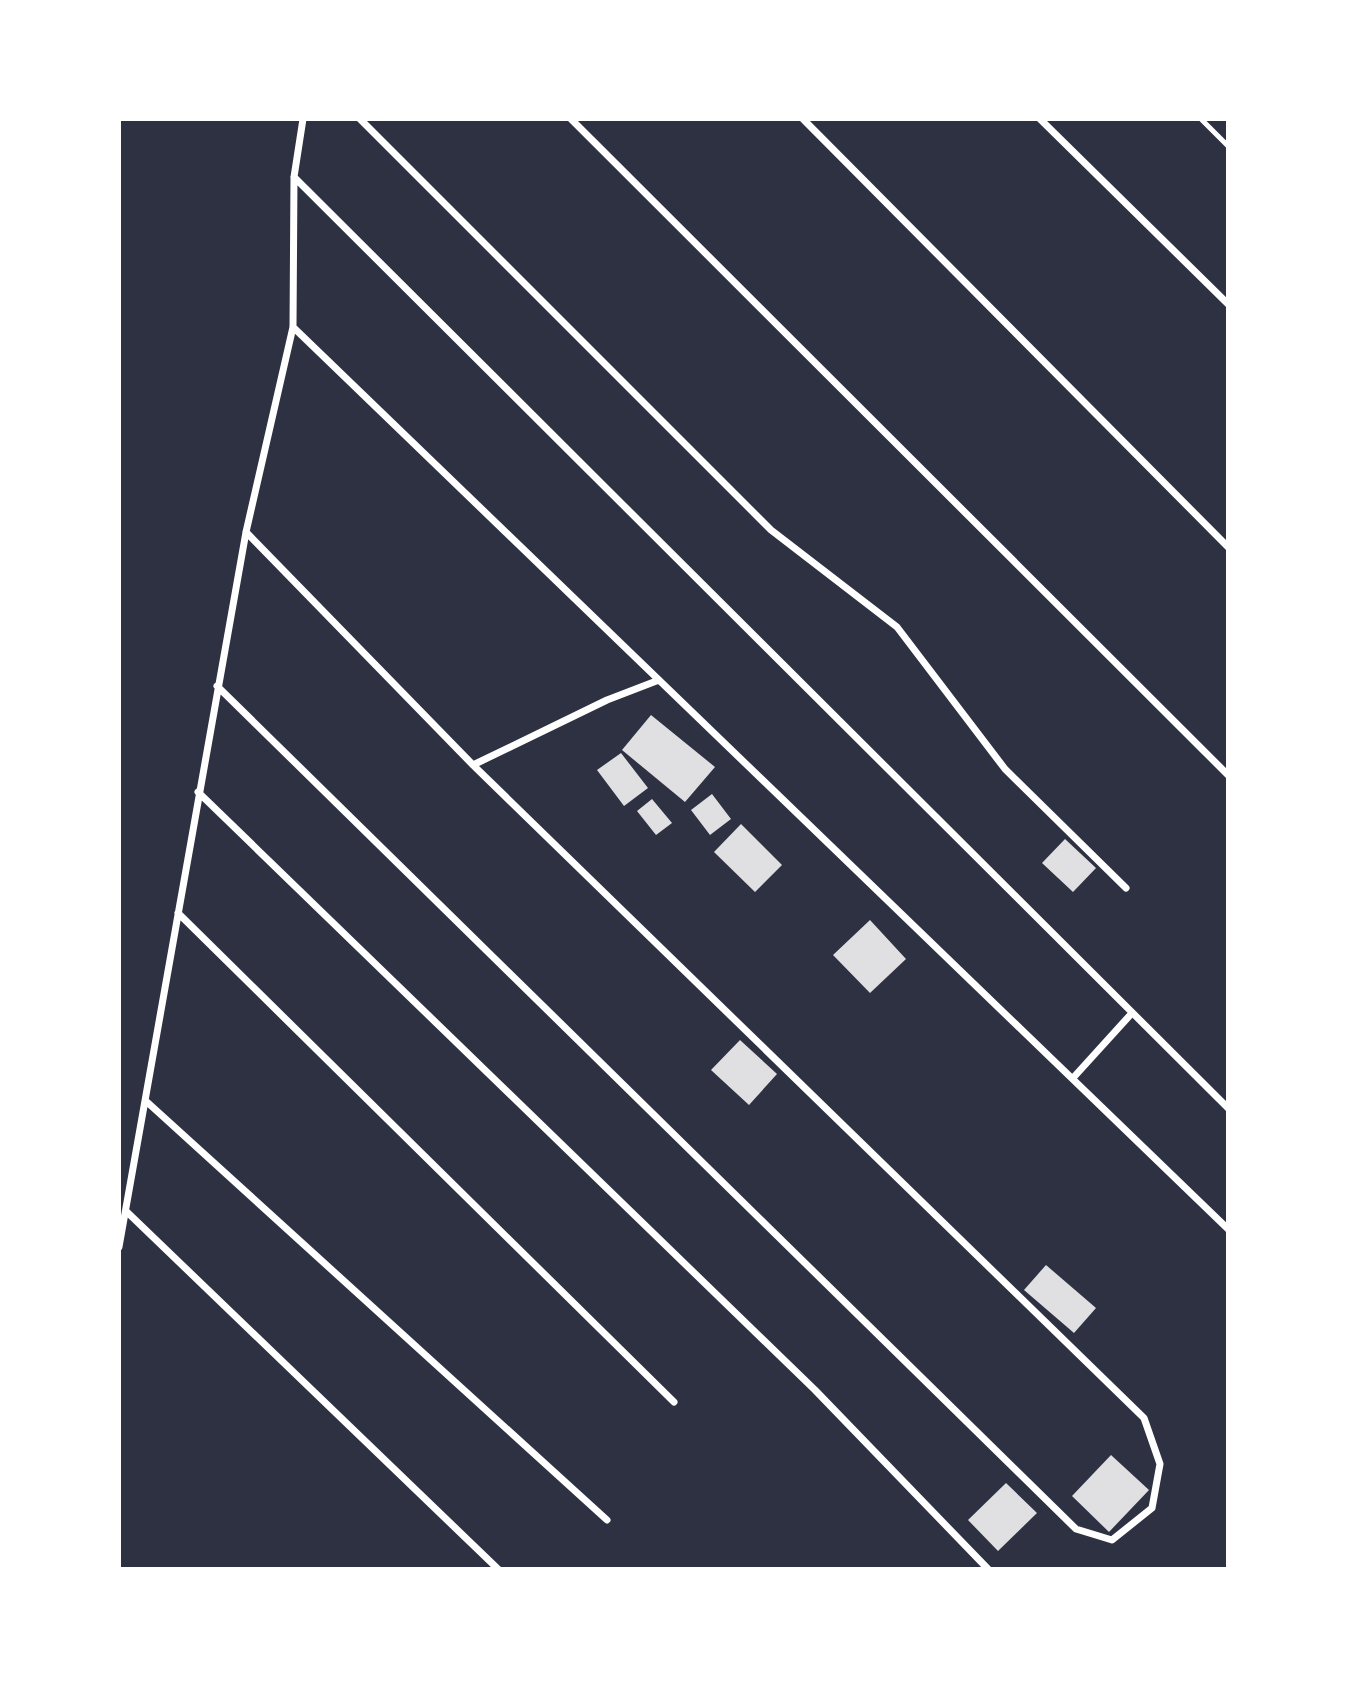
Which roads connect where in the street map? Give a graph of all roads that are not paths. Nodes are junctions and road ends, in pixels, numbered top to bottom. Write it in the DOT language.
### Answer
graph roads {
  1 [pos="303,119"];
  2 [pos="360,119"];
  3 [pos="571,119"];
  4 [pos="803,119"];
  5 [pos="1040,119"];
  6 [pos="1201,119"];
  7 [pos="1228,146"];
  8 [pos="295,177"];
  9 [pos="1228,304"];
  10 [pos="293,327"];
  11 [pos="246,532"];
  12 [pos="1228,547"];
  13 [pos="659,680"];
  14 [pos="218,687"];
  15 [pos="473,765"];
  16 [pos="1228,775"];
  17 [pos="198,792"];
  18 [pos="1126,888"];
  19 [pos="178,913"];
  20 [pos="1132,1013"];
  21 [pos="1073,1078"];
  22 [pos="147,1102"];
  23 [pos="1228,1108"];
  24 [pos="127,1212"];
  25 [pos="1228,1229"];
  26 [pos="119,1247"];
  27 [pos="674,1402"];
  28 [pos="607,1520"];
  29 [pos="498,1569"];
  30 [pos="988,1569"];
  1 -- 8 [label="street"];
  2 -- 18 [label="street"];
  3 -- 16 [label="street"];
  4 -- 12 [label="street"];
  5 -- 9 [label="street"];
  6 -- 7 [label="lane"];
  8 -- 10 [label="street"];
  8 -- 20 [label="street"];
  10 -- 11 [label="street"];
  10 -- 13 [label="street"];
  11 -- 14 [label="street"];
  11 -- 15 [label="street"];
  13 -- 15 [label="street"];
  13 -- 21 [label="street"];
  14 -- 15 [label="street"];
  14 -- 17 [label="street"];
  17 -- 19 [label="street"];
  17 -- 30 [label="street"];
  19 -- 22 [label="street"];
  19 -- 27 [label="street"];
  20 -- 21 [label="street"];
  20 -- 23 [label="street"];
  21 -- 25 [label="street"];
  22 -- 24 [label="street"];
  22 -- 28 [label="street"];
  24 -- 26 [label="street"];
  24 -- 29 [label="street"];
}
